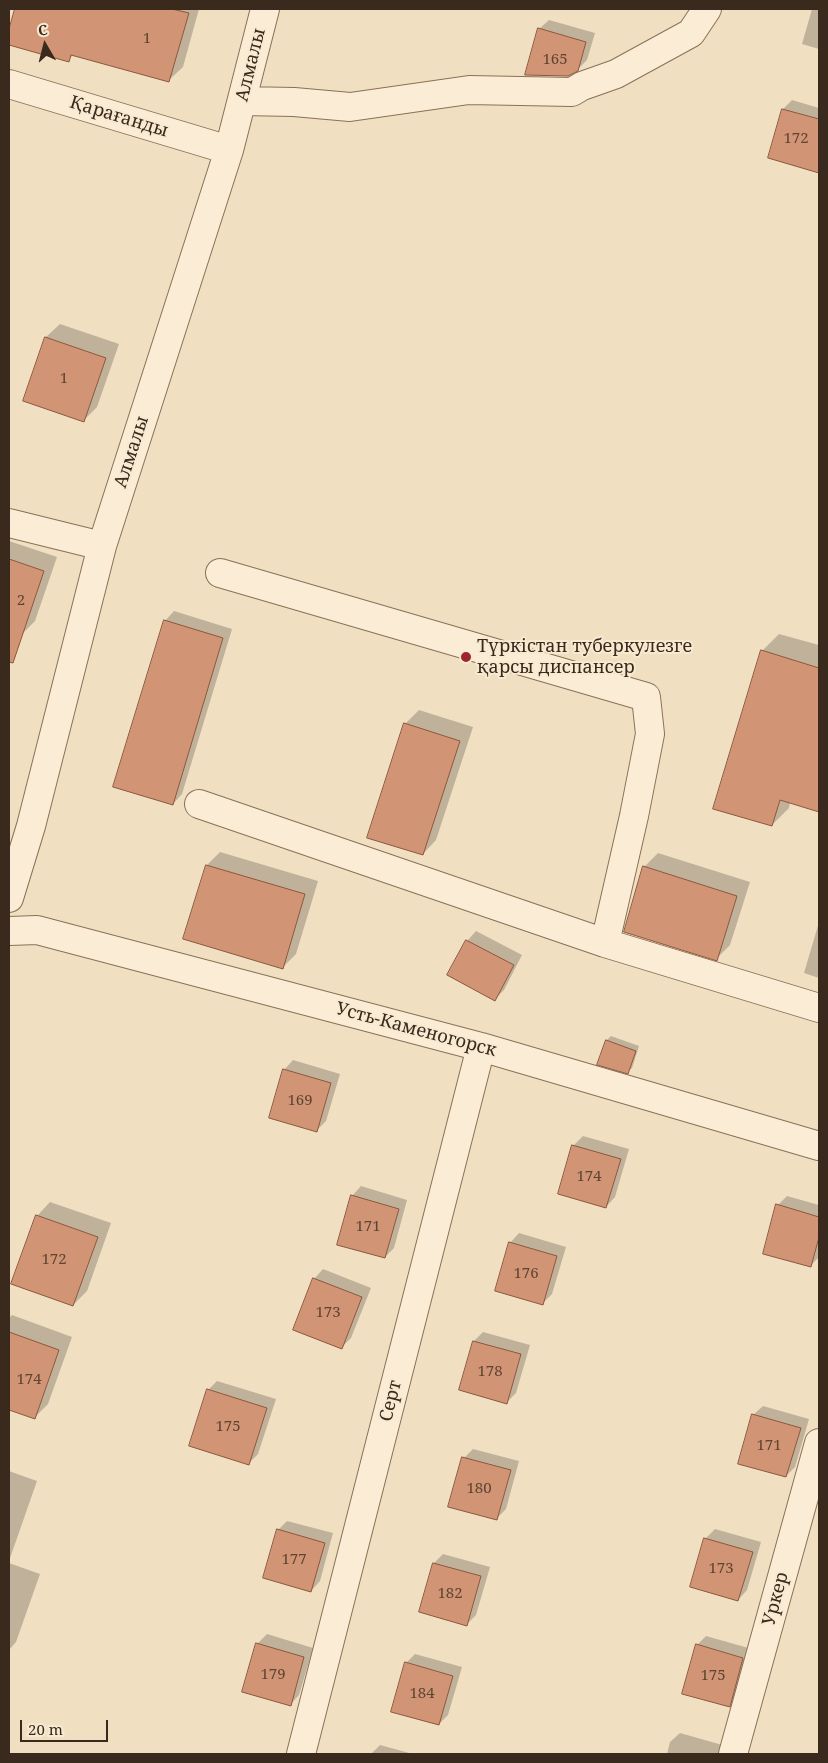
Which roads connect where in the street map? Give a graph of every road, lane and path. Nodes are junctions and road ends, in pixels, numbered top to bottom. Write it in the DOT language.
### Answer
graph roads {
  1 [pos="265,9"];
  2 [pos="707,9"];
  3 [pos="9,84"];
  4 [pos="242,101"];
  5 [pos="229,150"];
  6 [pos="9,523"];
  7 [pos="102,546"];
  8 [pos="220,573"];
  9 [pos="199,804"];
  10 [pos="9,898"];
  11 [pos="9,932"];
  12 [pos="605,943"];
  13 [pos="819,1008"];
  14 [pos="481,1047"];
  15 [pos="819,1146"];
  16 [pos="819,1443"];
  17 [pos="301,1754"];
  18 [pos="733,1754"];
  1 -- 4 [label="street, Алмалы"];
  2 -- 4 [label="street"];
  3 -- 5 [label="street, Қарағанды"];
  4 -- 5 [label="street, Алмалы"];
  5 -- 7 [label="street, Алмалы"];
  6 -- 7 [label="street"];
  7 -- 10 [label="street, Алмалы"];
  8 -- 12 [label="street"];
  9 -- 12 [label="street"];
  11 -- 14 [label="street, Усть-Каменогорск"];
  12 -- 13 [label="street"];
  14 -- 15 [label="street, Усть-Каменогорск"];
  14 -- 17 [label="street, Серт"];
  16 -- 18 [label="street, Уркер"];
}
